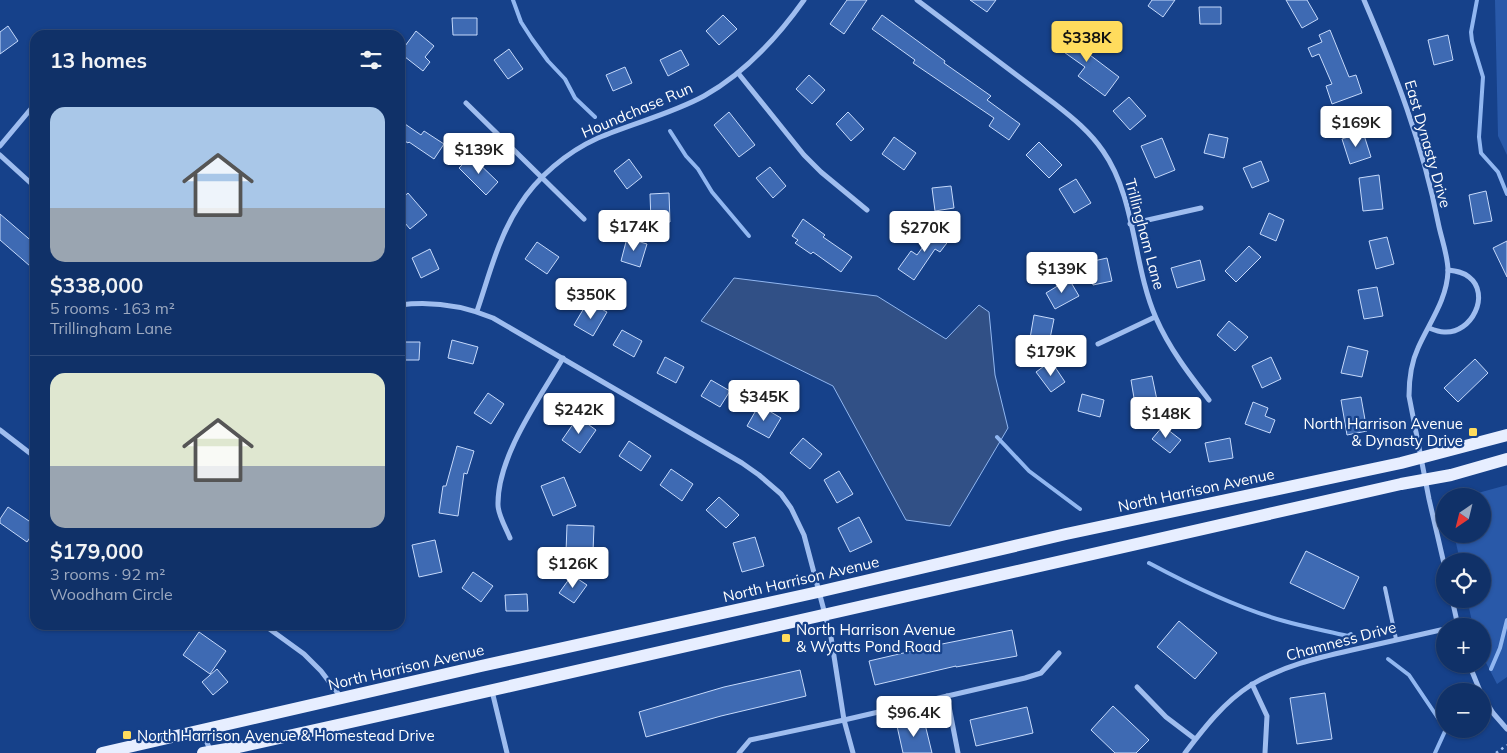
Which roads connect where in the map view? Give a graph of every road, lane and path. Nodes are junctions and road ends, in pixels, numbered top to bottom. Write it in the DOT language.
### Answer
graph roads {
  1 [pos="804,0"];
  2 [pos="917,0"];
  3 [pos="1364,0"];
  4 [pos="738,72"];
  5 [pos="466,103"];
  6 [pos="30,110"];
  7 [pos="0,146"];
  8 [pos="0,155"];
  9 [pos="543,178"];
  10 [pos="30,182"];
  11 [pos="1201,208"];
  12 [pos="867,210"];
  13 [pos="584,219"];
  14 [pos="1130,224"];
  15 [pos="1448,270"];
  16 [pos="405,305"];
  17 [pos="477,312"];
  18 [pos="1155,317"];
  19 [pos="1429,328"];
  20 [pos="1098,344"];
  21 [pos="563,358"];
  22 [pos="1209,400"];
  23 [pos="0,430"];
  24 [pos="1507,435"];
  25 [pos="30,453"];
  26 [pos="1421,459"];
  27 [pos="1507,459"];
  28 [pos="1426,480"];
  29 [pos="510,538"];
  30 [pos="1442,553"];
  31 [pos="1386,588"];
  32 [pos="818,592"];
  33 [pos="824,615"];
  34 [pos="271,630"];
  35 [pos="1436,630"];
  36 [pos="1396,640"];
  37 [pos="1059,653"];
  38 [pos="1252,684"];
  39 [pos="1137,687"];
  40 [pos="492,690"];
  41 [pos="947,696"];
  42 [pos="341,699"];
  43 [pos="1491,709"];
  44 [pos="844,720"];
  45 [pos="202,729"];
  46 [pos="1507,729"];
  47 [pos="1195,739"];
  48 [pos="1506,747"];
  49 [pos="208,752"];
  50 [pos="102,753"];
  51 [pos="507,753"];
  52 [pos="739,753"];
  53 [pos="854,753"];
  54 [pos="958,753"];
  55 [pos="1185,753"];
  56 [pos="1265,753"];
  57 [pos="1496,753"];
  1 -- 4 [label="street, Houndchase Run"];
  2 -- 14 [label="street, Trillingham Lane"];
  3 -- 15 [label="street, East Dynasty Drive"];
  4 -- 9 [label="street, Houndchase Run"];
  4 -- 12 [label="street"];
  5 -- 9 [label="street"];
  6 -- 7 [label="street"];
  8 -- 10 [label="street"];
  9 -- 13 [label="street"];
  9 -- 17 [label="street, Houndchase Run"];
  11 -- 14 [label="street"];
  14 -- 18 [label="street, Trillingham Lane"];
  15 -- 19 [label="street, East Dynasty Drive"];
  15 -- 19 [label="street"];
  16 -- 17 [label="street"];
  17 -- 21 [label="street"];
  18 -- 20 [label="street"];
  18 -- 22 [label="street, Trillingham Lane"];
  19 -- 26 [label="street, East Dynasty Drive"];
  21 -- 29 [label="street"];
  21 -- 32 [label="street"];
  23 -- 25 [label="street"];
  24 -- 26 [label="main road, North Harrison Avenue"];
  26 -- 28 [label="street, East Dynasty Drive"];
  26 -- 32 [label="main road, North Harrison Avenue"];
  27 -- 28 [label="main road"];
  28 -- 30 [label="street, East Dynasty Drive"];
  28 -- 33 [label="main road"];
  31 -- 36 [label="lane"];
  32 -- 33 [label="street"];
  32 -- 42 [label="main road, North Harrison Avenue"];
  33 -- 40 [label="main road"];
  33 -- 44 [label="street"];
  34 -- 42 [label="street"];
  35 -- 36 [label="street, Chamness Drive"];
  36 -- 38 [label="street, Chamness Drive"];
  37 -- 41 [label="street"];
  38 -- 47 [label="street, Chamness Drive"];
  38 -- 56 [label="street"];
  39 -- 47 [label="street"];
  40 -- 49 [label="main road"];
  40 -- 51 [label="street"];
  41 -- 44 [label="street"];
  41 -- 54 [label="street"];
  42 -- 45 [label="main road, North Harrison Avenue"];
  43 -- 46 [label="street"];
  44 -- 52 [label="street"];
  44 -- 53 [label="street"];
  45 -- 49 [label="street"];
  45 -- 50 [label="main road, North Harrison Avenue"];
  47 -- 55 [label="street, Chamness Drive"];
  48 -- 57 [label="path"];
}
